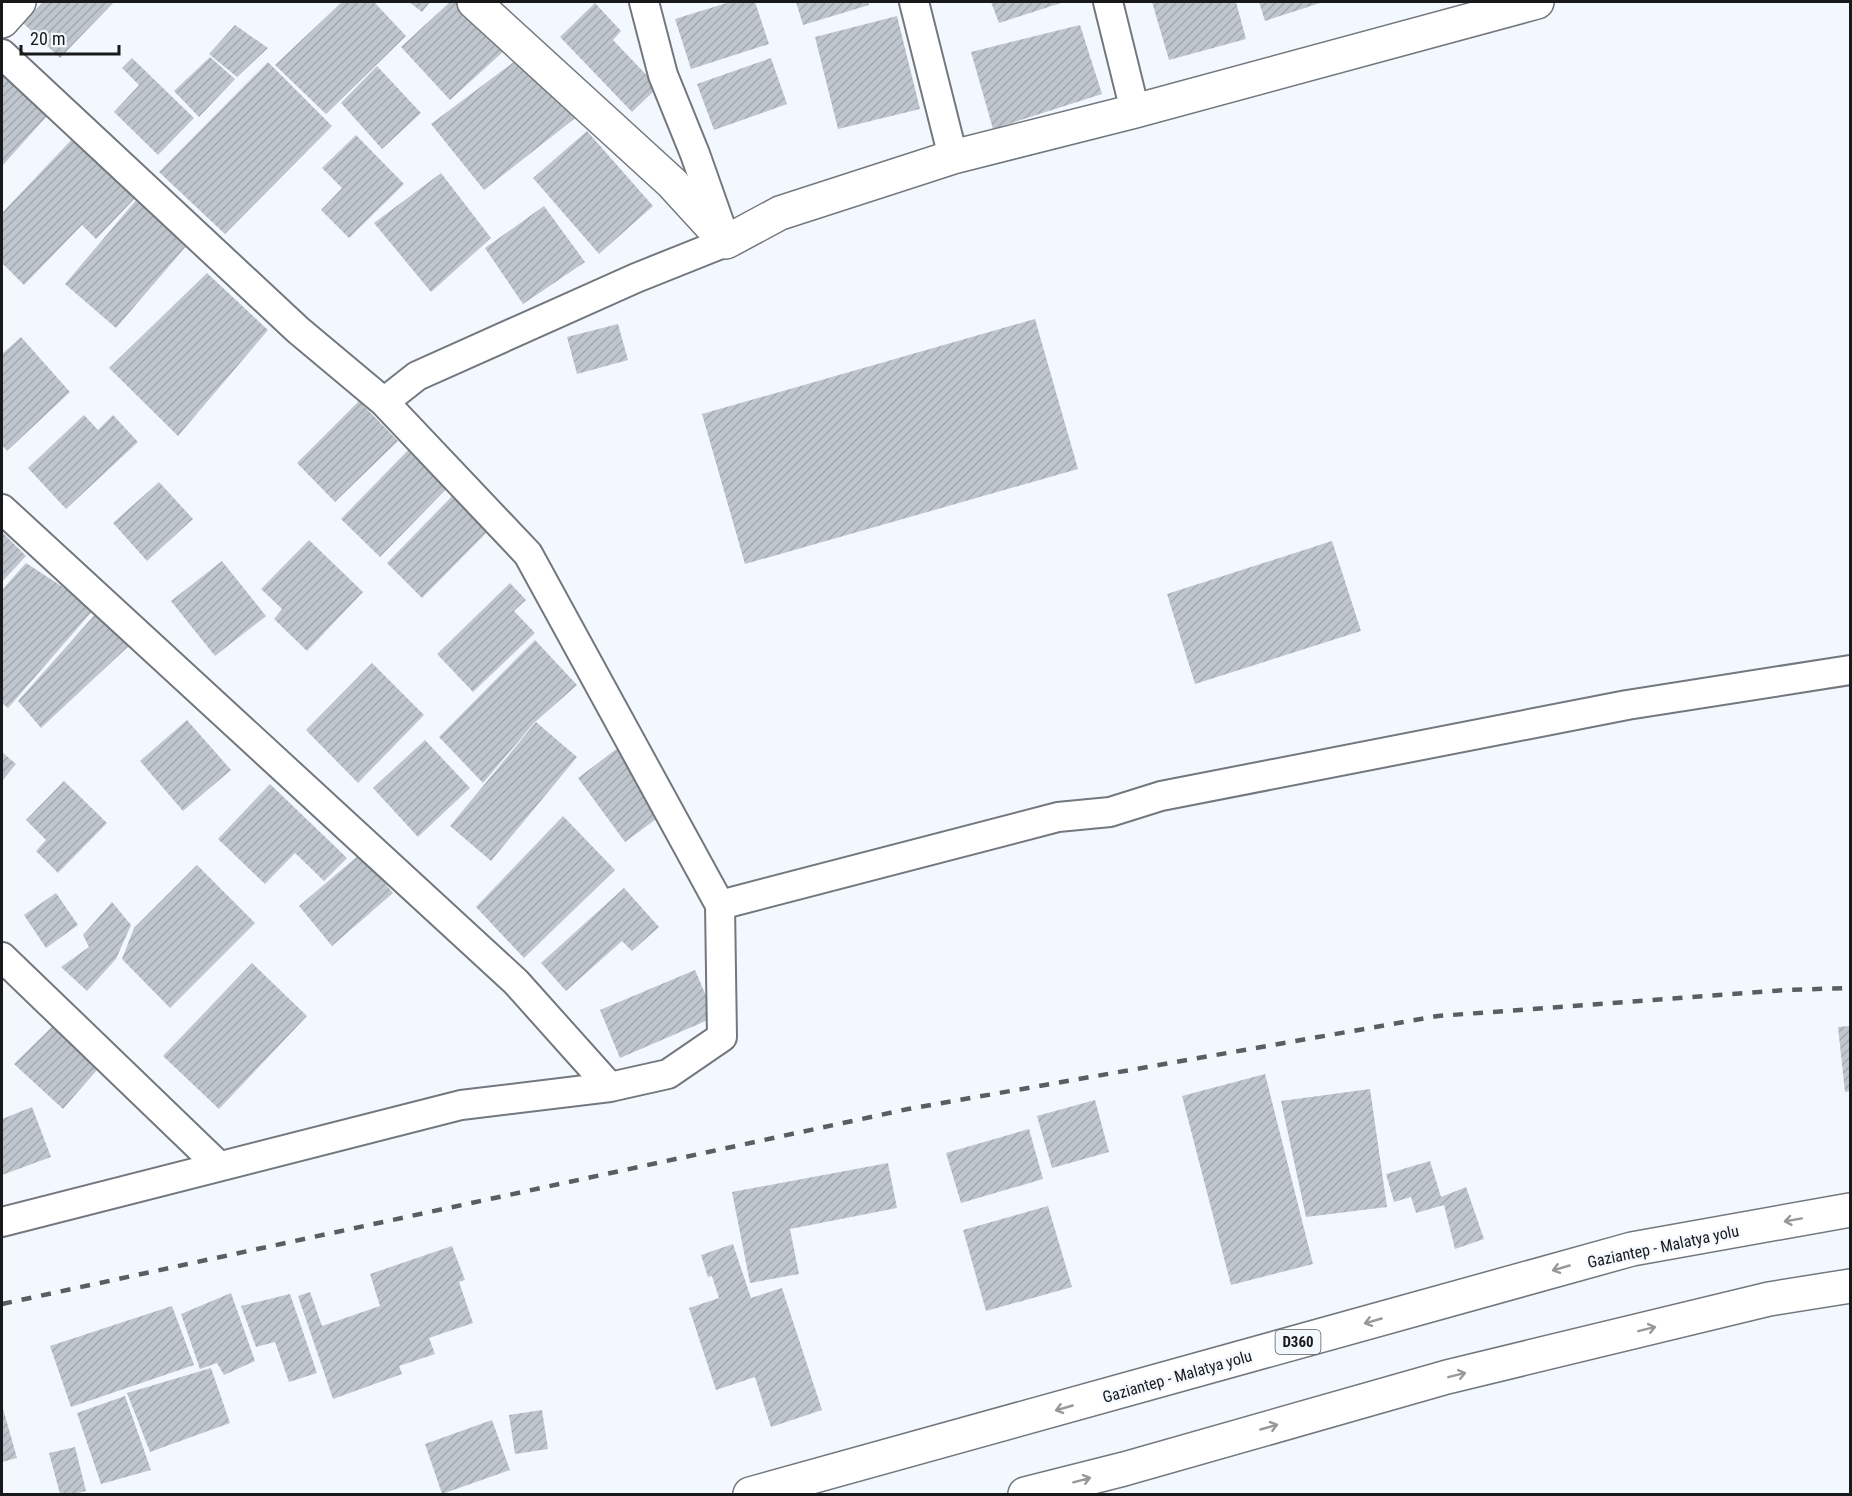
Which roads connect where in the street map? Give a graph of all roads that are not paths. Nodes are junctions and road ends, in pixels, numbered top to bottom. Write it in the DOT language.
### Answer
graph roads {
  1 [pos="19,2"];
  2 [pos="474,2"];
  3 [pos="644,2"];
  4 [pos="914,2"];
  5 [pos="1108,2"];
  6 [pos="1537,2"];
  7 [pos="2,21"];
  8 [pos="2,54"];
  9 [pos="1135,111"];
  10 [pos="953,157"];
  11 [pos="726,242"];
  12 [pos="384,402"];
  13 [pos="2,509"];
  14 [pos="1851,670"];
  15 [pos="720,905"];
  16 [pos="2,957"];
  17 [pos="610,1087"];
  18 [pos="219,1166"];
  19 [pos="1851,1210"];
  20 [pos="2,1222"];
  21 [pos="1851,1286"];
  22 [pos="750,1494"];
  23 [pos="1025,1494"];
  1 -- 7 [label="main road"];
  2 -- 11 [label="main road"];
  3 -- 11 [label="street"];
  4 -- 10 [label="street"];
  5 -- 9 [label="street"];
  6 -- 9 [label="main road"];
  8 -- 12 [label="street"];
  9 -- 10 [label="main road"];
  10 -- 11 [label="main road"];
  11 -- 12 [label="street"];
  12 -- 15 [label="street"];
  13 -- 17 [label="street"];
  14 -- 15 [label="street"];
  15 -- 17 [label="street"];
  16 -- 18 [label="street"];
  17 -- 18 [label="street"];
  18 -- 20 [label="street"];
  19 -- 22 [label="main road, Gaziantep - Malatya yolu / D360, one-way"];
  23 -- 21 [label="main road, one-way"];
}
